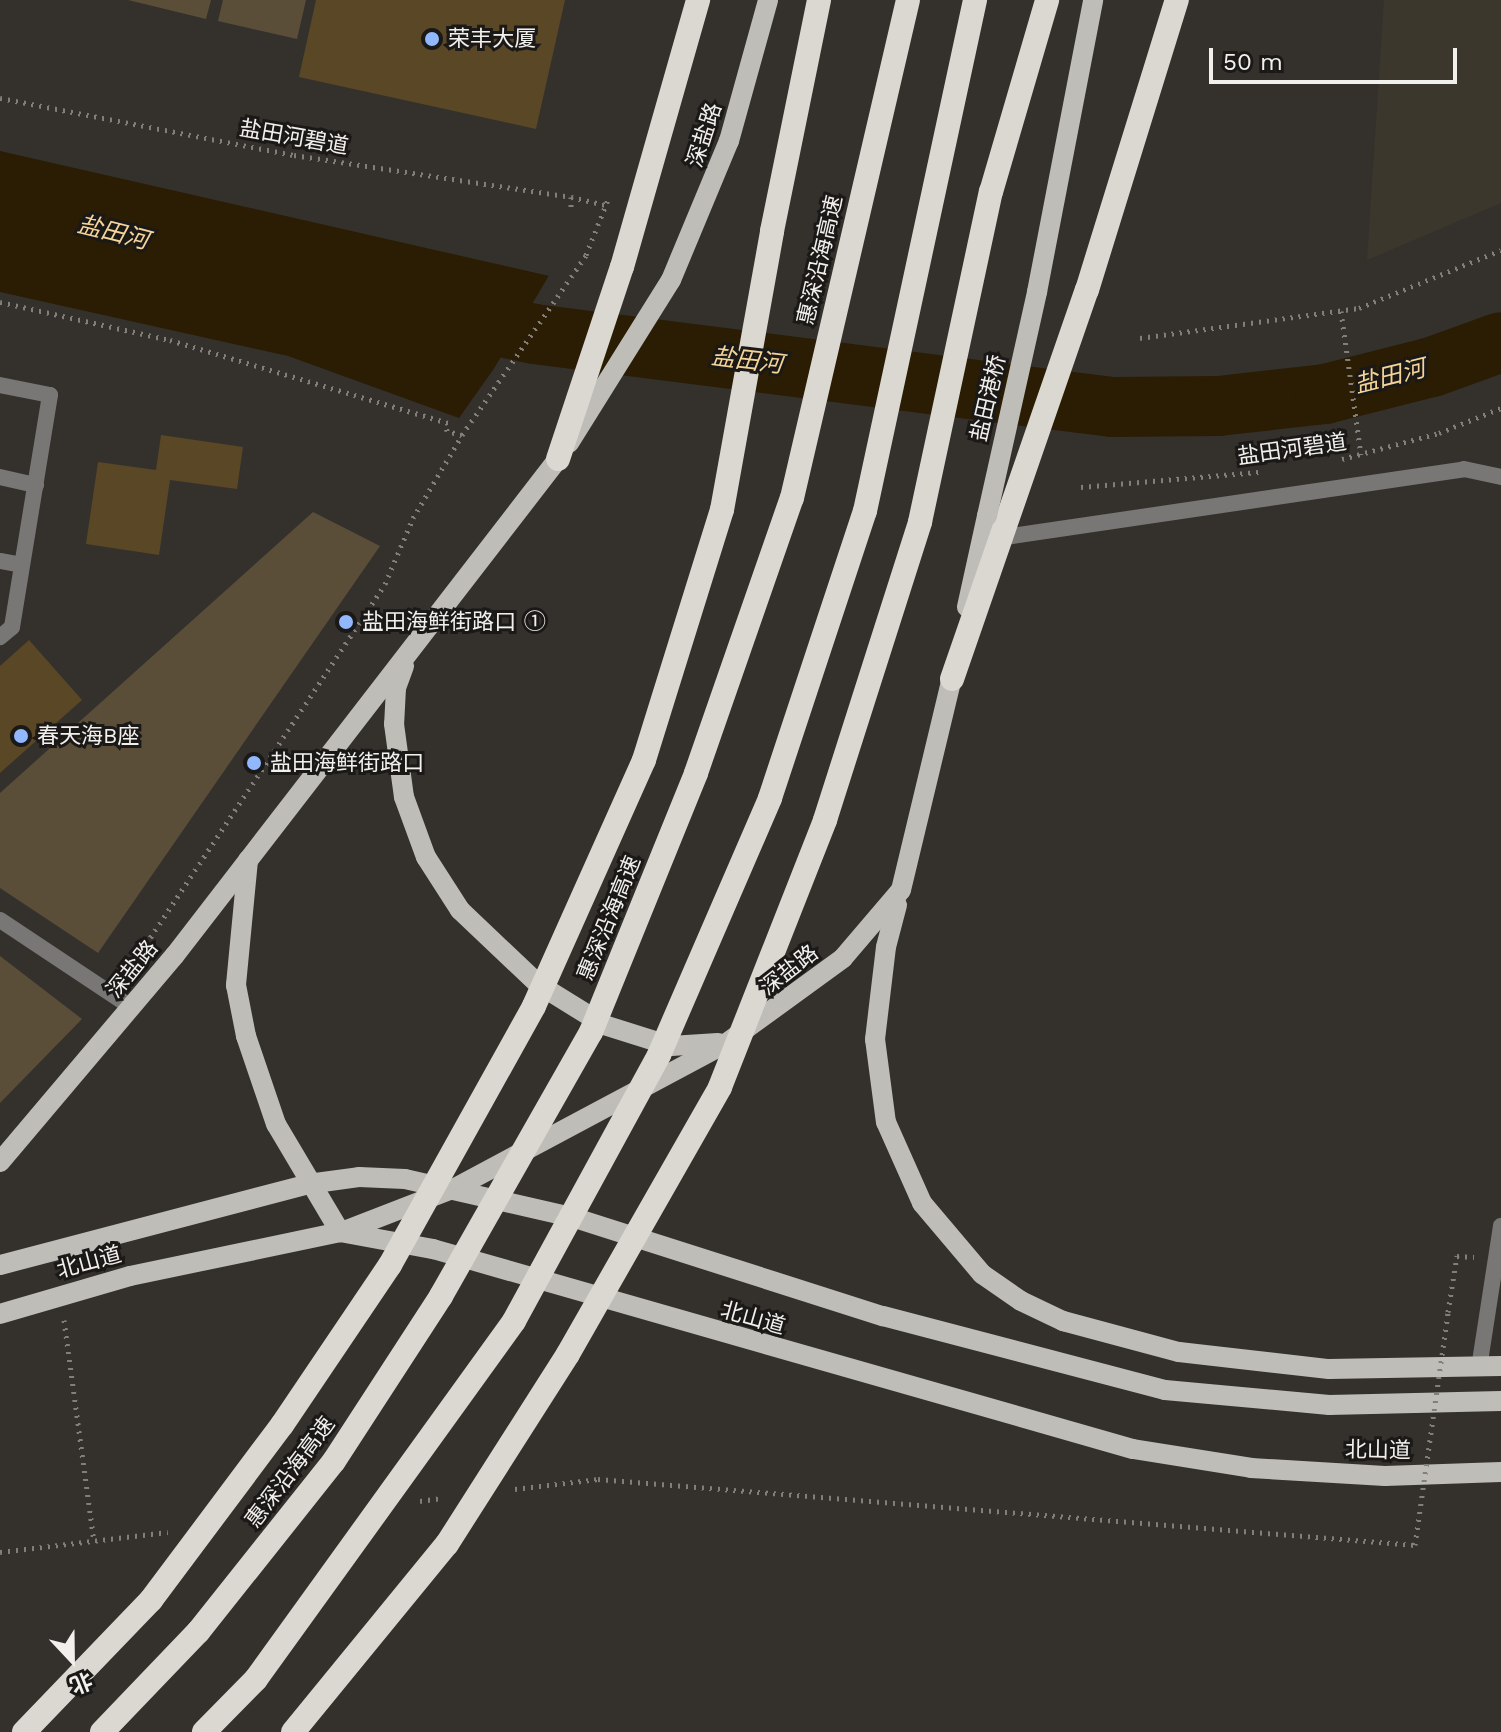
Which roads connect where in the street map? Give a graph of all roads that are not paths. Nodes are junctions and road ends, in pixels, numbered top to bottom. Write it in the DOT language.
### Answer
graph roads {
  1 [pos="768,0"];
  2 [pos="819,0"];
  3 [pos="908,0"];
  4 [pos="975,0"];
  5 [pos="1047,0"];
  6 [pos="1093,0"];
  7 [pos="1177,0"];
  8 [pos="696,6"];
  9 [pos="0,385"];
  10 [pos="558,459"];
  11 [pos="0,477"];
  12 [pos="1501,477"];
  13 [pos="36,485"];
  14 [pos="991,539"];
  15 [pos="0,561"];
  16 [pos="22,565"];
  17 [pos="0,637"];
  18 [pos="411,647"];
  19 [pos="952,679"];
  20 [pos="248,858"];
  21 [pos="901,890"];
  22 [pos="0,920"];
  23 [pos="131,1007"];
  24 [pos="728,1042"];
  25 [pos="0,1162"];
  26 [pos="308,1184"];
  27 [pos="455,1188"];
  28 [pos="1501,1226"];
  29 [pos="340,1232"];
  30 [pos="0,1265"];
  31 [pos="0,1314"];
  32 [pos="1501,1366"];
  33 [pos="1479,1368"];
  34 [pos="1501,1401"];
  35 [pos="1501,1472"];
  36 [pos="24,1732"];
  37 [pos="102,1732"];
  38 [pos="204,1732"];
  39 [pos="293,1732"];
  1 -- 10 [label="main road, 深盐路, bridge"];
  2 -- 36 [label="highway, bridge"];
  3 -- 37 [label="highway, 惠深沿海高速, bridge"];
  4 -- 38 [label="highway, bridge"];
  5 -- 39 [label="highway, bridge"];
  6 -- 14 [label="main road, 盐田港桥, bridge"];
  7 -- 14 [label="highway"];
  8 -- 10 [label="highway, bridge"];
  9 -- 13 [label="street"];
  10 -- 18 [label="main road, 深盐路"];
  11 -- 13 [label="street"];
  12 -- 14 [label="street"];
  13 -- 16 [label="street"];
  14 -- 19 [label="highway"];
  15 -- 16 [label="street"];
  16 -- 17 [label="street"];
  18 -- 20 [label="main road, 深盐路"];
  18 -- 24 [label="main road"];
  19 -- 21 [label="main road, 深盐路"];
  20 -- 23 [label="main road, 深盐路"];
  20 -- 26 [label="main road"];
  21 -- 24 [label="main road, 深盐路"];
  21 -- 33 [label="main road"];
  22 -- 23 [label="street"];
  23 -- 25 [label="main road, 深盐路"];
  24 -- 27 [label="main road, 深盐路"];
  26 -- 27 [label="main road, 北山道"];
  26 -- 29 [label="main road"];
  26 -- 30 [label="main road, 北山道"];
  27 -- 29 [label="main road, 深盐路"];
  27 -- 34 [label="main road, 北山道"];
  28 -- 33 [label="street"];
  29 -- 31 [label="main road, 北山道"];
  29 -- 35 [label="main road, 北山道"];
  32 -- 33 [label="main road"];
}
